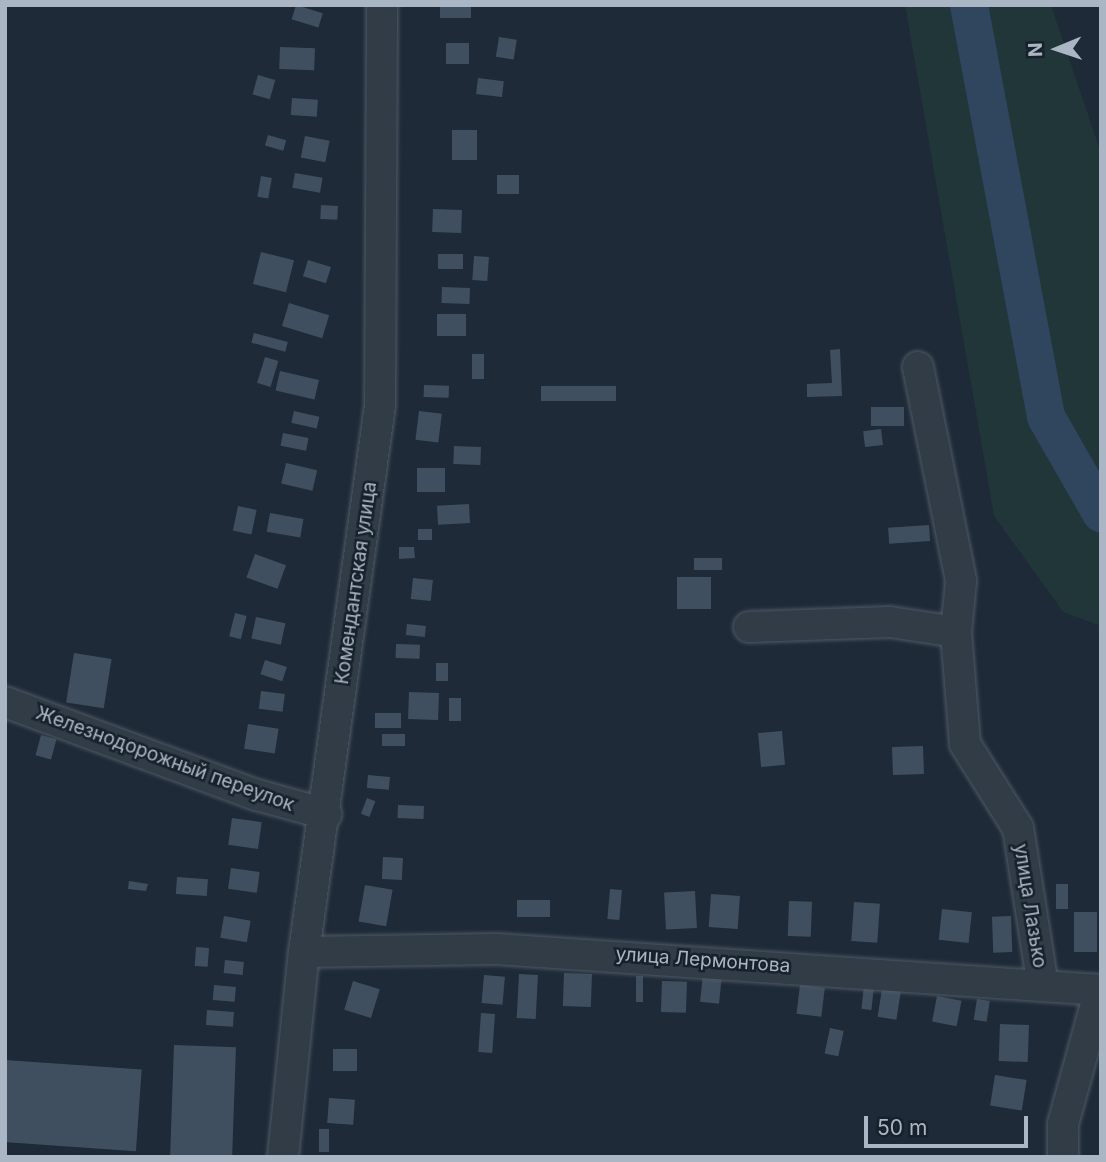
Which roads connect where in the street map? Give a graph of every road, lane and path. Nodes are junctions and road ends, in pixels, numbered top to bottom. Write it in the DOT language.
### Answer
graph roads {
  1 [pos="382,5"];
  2 [pos="918,367"];
  3 [pos="749,627"];
  4 [pos="956,632"];
  5 [pos="5,702"];
  6 [pos="326,814"];
  7 [pos="304,952"];
  8 [pos="1044,985"];
  9 [pos="1100,990"];
  10 [pos="283,1157"];
  11 [pos="1063,1157"];
  1 -- 6 [label="street, Комендантская улица"];
  2 -- 4 [label="street, улица Лазько"];
  3 -- 4 [label="street"];
  4 -- 8 [label="street, улица Лазько"];
  5 -- 6 [label="street, Железнодорожный переулок"];
  6 -- 7 [label="street, Комендантская улица"];
  7 -- 8 [label="street, улица Лермонтова"];
  7 -- 10 [label="street, Комендантская улица"];
  8 -- 9 [label="street, улица Лермонтова"];
  9 -- 11 [label="street"];
}
